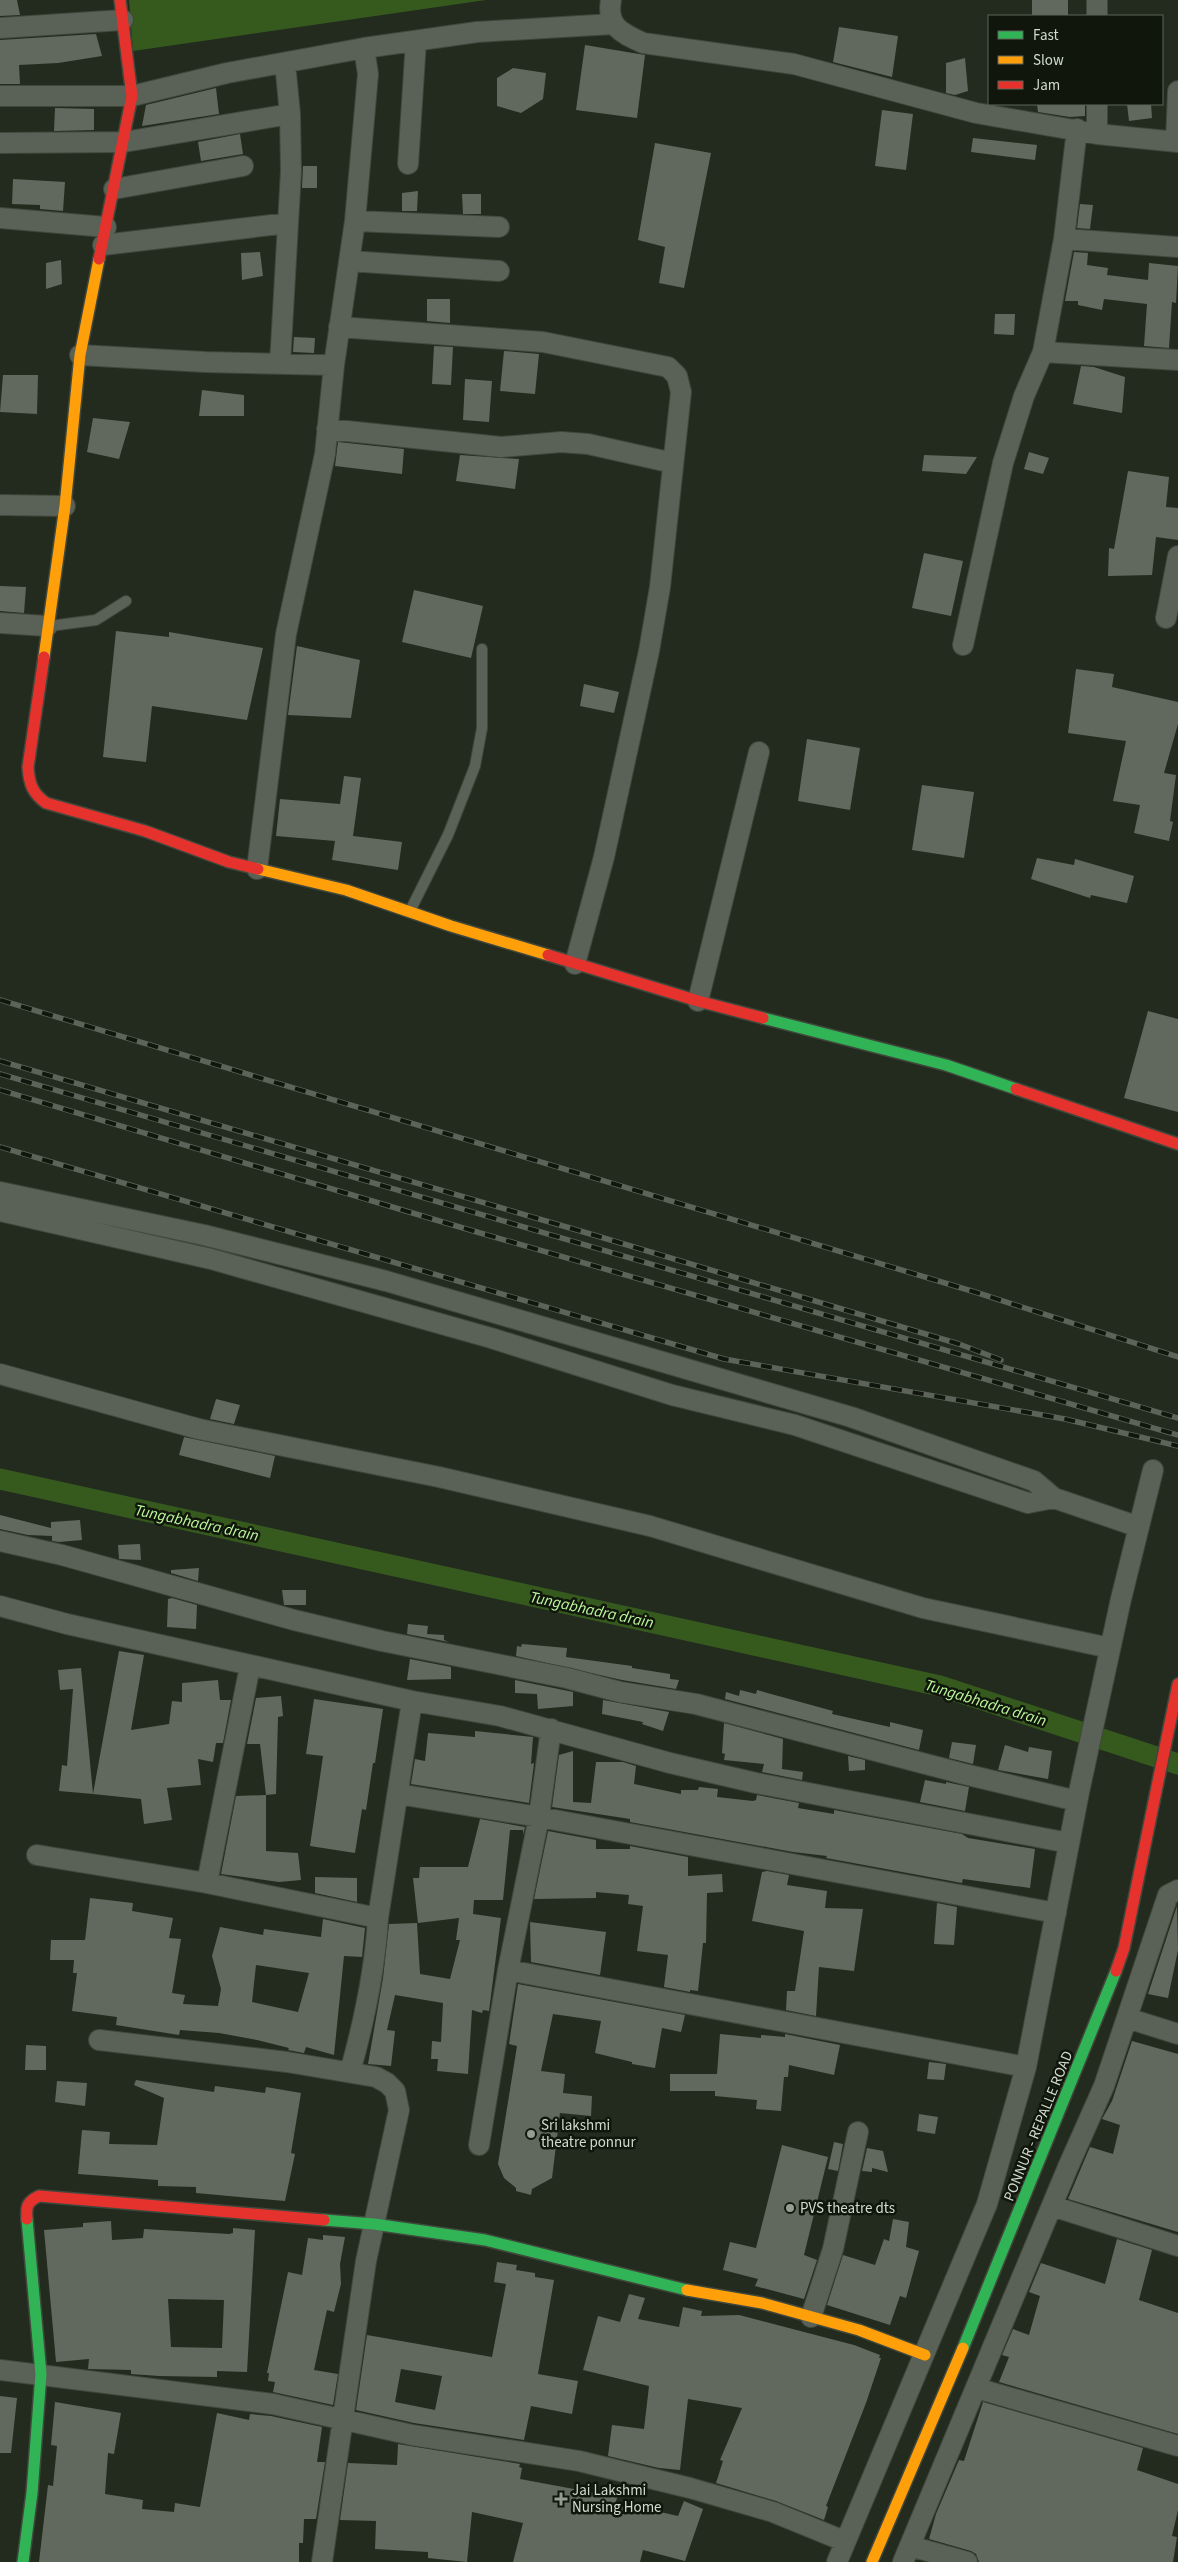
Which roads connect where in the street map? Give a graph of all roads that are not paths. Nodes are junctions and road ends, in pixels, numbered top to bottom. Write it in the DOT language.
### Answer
graph roads {
  1 [pos="120,0"];
  2 [pos="611,0"];
  3 [pos="1097,0"];
  4 [pos="1097,15"];
  5 [pos="123,20"];
  6 [pos="613,24"];
  7 [pos="0,28"];
  8 [pos="416,41"];
  9 [pos="364,48"];
  10 [pos="285,62"];
  11 [pos="1178,91"];
  12 [pos="0,96"];
  13 [pos="132,96"];
  14 [pos="1097,105"];
  15 [pos="290,114"];
  16 [pos="1077,129"];
  17 [pos="1097,134"];
  18 [pos="124,142"];
  19 [pos="1177,142"];
  20 [pos="0,143"];
  21 [pos="408,164"];
  22 [pos="243,166"];
  23 [pos="114,189"];
  24 [pos="0,218"];
  25 [pos="355,221"];
  26 [pos="288,223"];
  27 [pos="499,228"];
  28 [pos="104,236"];
  29 [pos="1064,239"];
  30 [pos="1178,247"];
  31 [pos="349,261"];
  32 [pos="499,271"];
  33 [pos="339,327"];
  34 [pos="1043,352"];
  35 [pos="80,355"];
  36 [pos="1178,360"];
  37 [pos="280,364"];
  38 [pos="334,365"];
  39 [pos="327,429"];
  40 [pos="673,464"];
  41 [pos="0,505"];
  42 [pos="65,506"];
  43 [pos="1178,556"];
  44 [pos="126,601"];
  45 [pos="1166,618"];
  46 [pos="0,623"];
  47 [pos="46,626"];
  48 [pos="963,645"];
  49 [pos="482,649"];
  50 [pos="759,752"];
  51 [pos="258,869"];
  52 [pos="409,912"];
  53 [pos="575,964"];
  54 [pos="698,1001"];
  55 [pos="1178,1144"];
  56 [pos="0,1192"];
  57 [pos="0,1211"];
  58 [pos="204,1235"];
  59 [pos="198,1256"];
  60 [pos="524,1321"];
  61 [pos="515,1345"];
  62 [pos="698,1372"];
  63 [pos="0,1374"];
  64 [pos="688,1399"];
  65 [pos="872,1424"];
  66 [pos="864,1448"];
  67 [pos="1153,1470"];
  68 [pos="1054,1498"];
  69 [pos="1139,1528"];
  70 [pos="0,1541"];
  71 [pos="0,1606"];
  72 [pos="1110,1648"];
  73 [pos="250,1666"];
  74 [pos="1178,1684"];
  75 [pos="412,1701"];
  76 [pos="551,1729"];
  77 [pos="398,1794"];
  78 [pos="1078,1796"];
  79 [pos="539,1817"];
  80 [pos="1070,1843"];
  81 [pos="37,1855"];
  82 [pos="207,1883"];
  83 [pos="1178,1890"];
  84 [pos="1056,1913"];
  85 [pos="378,1918"];
  86 [pos="508,1970"];
  87 [pos="1127,2018"];
  88 [pos="1178,2034"];
  89 [pos="99,2040"];
  90 [pos="1026,2067"];
  91 [pos="350,2072"];
  92 [pos="858,2132"];
  93 [pos="479,2145"];
  94 [pos="1052,2206"];
  95 [pos="374,2224"];
  96 [pos="1178,2246"];
  97 [pos="811,2317"];
  98 [pos="925,2355"];
  99 [pos="0,2370"];
  100 [pos="41,2374"];
  101 [pos="976,2388"];
  102 [pos="342,2420"];
  103 [pos="1178,2446"];
  104 [pos="844,2541"];
  105 [pos="907,2554"];
  106 [pos="23,2562"];
  107 [pos="322,2562"];
  108 [pos="837,2562"];
  109 [pos="872,2562"];
  110 [pos="967,2562"];
  1 -- 5 [label="street"];
  2 -- 6 [label="street"];
  3 -- 4 [label="street"];
  5 -- 7 [label="street"];
  5 -- 13 [label="street"];
  6 -- 8 [label="street"];
  6 -- 16 [label="street"];
  8 -- 9 [label="street"];
  8 -- 21 [label="street"];
  9 -- 10 [label="street"];
  9 -- 25 [label="street"];
  10 -- 13 [label="street"];
  10 -- 15 [label="street"];
  11 -- 19 [label="street"];
  12 -- 13 [label="street"];
  13 -- 18 [label="street"];
  14 -- 17 [label="street"];
  15 -- 18 [label="street"];
  15 -- 26 [label="street"];
  16 -- 17 [label="street"];
  16 -- 29 [label="street"];
  17 -- 19 [label="street"];
  18 -- 20 [label="street"];
  18 -- 23 [label="street"];
  22 -- 23 [label="street"];
  23 -- 28 [label="street"];
  24 -- 28 [label="street"];
  25 -- 27 [label="street"];
  25 -- 31 [label="street"];
  26 -- 28 [label="street"];
  26 -- 37 [label="street"];
  28 -- 35 [label="street"];
  29 -- 30 [label="street"];
  29 -- 34 [label="street"];
  31 -- 32 [label="street"];
  31 -- 33 [label="street"];
  33 -- 38 [label="street"];
  33 -- 40 [label="street"];
  34 -- 36 [label="street"];
  34 -- 48 [label="street"];
  35 -- 37 [label="street"];
  35 -- 42 [label="street"];
  37 -- 38 [label="street"];
  38 -- 39 [label="street"];
  39 -- 40 [label="street"];
  39 -- 51 [label="street"];
  40 -- 53 [label="street"];
  41 -- 42 [label="street"];
  42 -- 47 [label="street"];
  43 -- 45 [label="street"];
  44 -- 47 [label="lane"];
  46 -- 47 [label="street"];
  47 -- 51 [label="street"];
  49 -- 52 [label="lane"];
  50 -- 54 [label="street"];
  51 -- 52 [label="street"];
  52 -- 53 [label="street"];
  53 -- 54 [label="street"];
  54 -- 55 [label="street"];
  56 -- 58 [label="street"];
  57 -- 59 [label="street"];
  58 -- 59 [label="street"];
  58 -- 60 [label="street"];
  59 -- 61 [label="street"];
  60 -- 61 [label="street"];
  60 -- 62 [label="street"];
  61 -- 64 [label="street"];
  62 -- 64 [label="street"];
  62 -- 65 [label="street"];
  63 -- 72 [label="street"];
  64 -- 66 [label="street"];
  65 -- 66 [label="street"];
  65 -- 68 [label="street"];
  66 -- 68 [label="street"];
  67 -- 69 [label="street"];
  68 -- 69 [label="street"];
  69 -- 72 [label="street"];
  70 -- 78 [label="street"];
  71 -- 73 [label="street"];
  72 -- 78 [label="street"];
  73 -- 75 [label="street"];
  73 -- 82 [label="street"];
  74 -- 109 [label="street, PONNUR - REPALLE ROAD"];
  75 -- 76 [label="street"];
  75 -- 77 [label="street"];
  76 -- 79 [label="street"];
  76 -- 80 [label="street"];
  77 -- 79 [label="street"];
  77 -- 85 [label="street"];
  78 -- 80 [label="street"];
  79 -- 84 [label="street"];
  79 -- 86 [label="street"];
  80 -- 84 [label="street"];
  81 -- 82 [label="street"];
  82 -- 85 [label="street"];
  83 -- 87 [label="street"];
  84 -- 90 [label="street"];
  85 -- 91 [label="street"];
  86 -- 90 [label="street"];
  86 -- 93 [label="street"];
  87 -- 88 [label="street"];
  87 -- 94 [label="street"];
  89 -- 91 [label="street"];
  90 -- 98 [label="street"];
  91 -- 95 [label="street"];
  92 -- 97 [label="street"];
  94 -- 96 [label="street"];
  94 -- 101 [label="street"];
  95 -- 97 [label="street"];
  95 -- 100 [label="street"];
  95 -- 102 [label="street"];
  97 -- 98 [label="street"];
  98 -- 104 [label="street"];
  99 -- 100 [label="street"];
  100 -- 102 [label="street"];
  100 -- 106 [label="street"];
  101 -- 103 [label="street"];
  101 -- 105 [label="street"];
  102 -- 104 [label="street"];
  102 -- 107 [label="street"];
  104 -- 108 [label="street"];
  105 -- 110 [label="street"];
}
